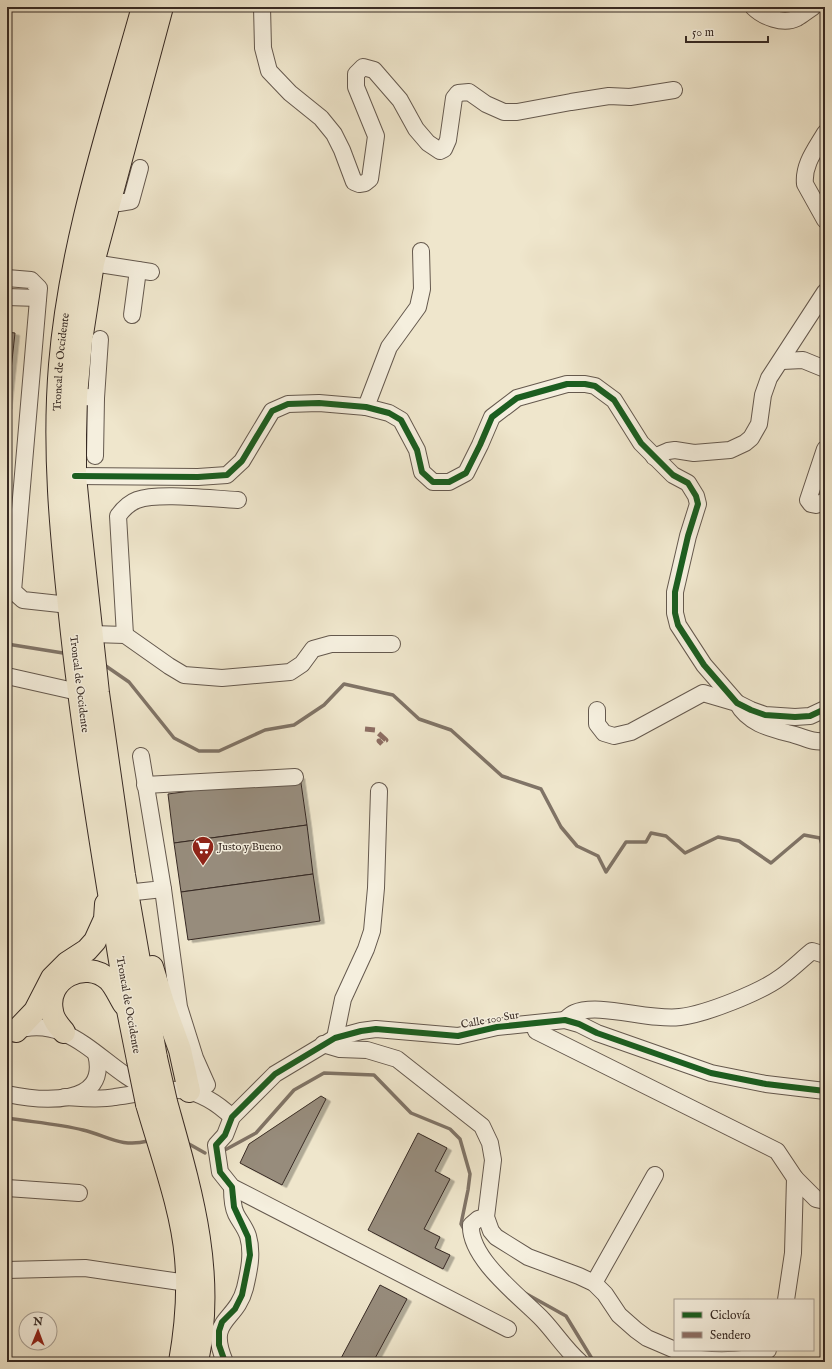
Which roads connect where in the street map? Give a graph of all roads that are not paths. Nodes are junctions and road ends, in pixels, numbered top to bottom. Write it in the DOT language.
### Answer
graph roads {
  1 [pos="143,7"];
  2 [pos="162,7"];
  3 [pos="262,7"];
  4 [pos="753,7"];
  5 [pos="813,7"];
  6 [pos="674,90"];
  7 [pos="825,133"];
  8 [pos="140,168"];
  9 [pos="109,201"];
  10 [pos="825,220"];
  11 [pos="421,251"];
  12 [pos="93,263"];
  13 [pos="7,278"];
  14 [pos="825,292"];
  15 [pos="7,297"];
  16 [pos="38,298"];
  17 [pos="132,315"];
  18 [pos="100,339"];
  19 [pos="782,361"];
  20 [pos="825,369"];
  21 [pos="86,397"];
  22 [pos="366,406"];
  23 [pos="825,449"];
  24 [pos="95,456"];
  25 [pos="654,457"];
  26 [pos="75,476"];
  27 [pos="238,500"];
  28 [pos="825,501"];
  29 [pos="69,605"];
  30 [pos="92,634"];
  31 [pos="125,635"];
  32 [pos="392,644"];
  33 [pos="7,676"];
  34 [pos="78,692"];
  35 [pos="737,703"];
  36 [pos="825,709"];
  37 [pos="597,710"];
  38 [pos="825,741"];
  39 [pos="141,756"];
  40 [pos="295,777"];
  41 [pos="145,785"];
  42 [pos="379,791"];
  43 [pos="114,802"];
  44 [pos="106,875"];
  45 [pos="163,889"];
  46 [pos="135,892"];
  47 [pos="821,951"];
  48 [pos="128,1010"];
  49 [pos="564,1020"];
  50 [pos="536,1031"];
  51 [pos="64,1032"];
  52 [pos="11,1033"];
  53 [pos="329,1041"];
  54 [pos="96,1054"];
  55 [pos="147,1059"];
  56 [pos="198,1088"];
  57 [pos="825,1091"];
  58 [pos="7,1094"];
  59 [pos="66,1097"];
  60 [pos="156,1099"];
  61 [pos="232,1117"];
  62 [pos="655,1175"];
  63 [pos="795,1178"];
  64 [pos="232,1187"];
  65 [pos="7,1188"];
  66 [pos="79,1193"];
  67 [pos="825,1202"];
  68 [pos="486,1217"];
  69 [pos="7,1270"];
  70 [pos="187,1283"];
  71 [pos="594,1283"];
  72 [pos="786,1299"];
  73 [pos="508,1329"];
  74 [pos="674,1350"];
  75 [pos="678,1351"];
  76 [pos="766,1351"];
  77 [pos="180,1362"];
  78 [pos="197,1362"];
  79 [pos="225,1362"];
  80 [pos="580,1362"];
  1 -- 29 [label="highway, Troncal de Occidente"];
  2 -- 9 [label="highway, Troncal de Occidente"];
  3 -- 6 [label="street"];
  4 -- 5 [label="street"];
  7 -- 10 [label="street"];
  8 -- 9 [label="street"];
  9 -- 12 [label="highway, Troncal de Occidente"];
  11 -- 22 [label="street"];
  12 -- 17 [label="street"];
  12 -- 21 [label="highway, Troncal de Occidente"];
  13 -- 16 [label="street"];
  14 -- 19 [label="street"];
  15 -- 16 [label="street"];
  16 -- 29 [label="street"];
  18 -- 21 [label="street"];
  19 -- 20 [label="street"];
  19 -- 25 [label="street"];
  21 -- 24 [label="street"];
  21 -- 26 [label="highway, Troncal de Occidente"];
  22 -- 25 [label="street"];
  22 -- 26 [label="street"];
  23 -- 28 [label="street"];
  25 -- 35 [label="street"];
  26 -- 30 [label="highway, Troncal de Occidente"];
  27 -- 31 [label="street"];
  29 -- 34 [label="highway, Troncal de Occidente"];
  30 -- 31 [label="street"];
  30 -- 43 [label="highway, Troncal de Occidente"];
  31 -- 32 [label="street"];
  33 -- 34 [label="street"];
  34 -- 44 [label="highway, Troncal de Occidente"];
  35 -- 36 [label="street"];
  35 -- 37 [label="street"];
  35 -- 38 [label="street"];
  39 -- 41 [label="street"];
  40 -- 41 [label="street"];
  41 -- 45 [label="street"];
  42 -- 53 [label="street"];
  43 -- 46 [label="highway"];
  43 -- 55 [label="highway, Troncal de Occidente"];
  44 -- 48 [label="highway, Troncal de Occidente"];
  44 -- 52 [label="highway"];
  45 -- 46 [label="street"];
  45 -- 56 [label="street"];
  46 -- 56 [label="highway"];
  47 -- 49 [label="street"];
  48 -- 51 [label="highway"];
  48 -- 55 [label="highway, Troncal de Occidente"];
  49 -- 53 [label="street, Calle 100 Sur"];
  49 -- 57 [label="street, Calle 100 Sur"];
  50 -- 63 [label="street"];
  51 -- 52 [label="street"];
  51 -- 54 [label="street"];
  53 -- 61 [label="street, Calle 100 Sur"];
  53 -- 68 [label="street"];
  54 -- 59 [label="street"];
  54 -- 60 [label="street"];
  55 -- 60 [label="highway, Troncal de Occidente, bridge"];
  56 -- 60 [label="street"];
  56 -- 61 [label="street"];
  58 -- 59 [label="street"];
  59 -- 60 [label="street"];
  60 -- 70 [label="highway, Troncal de Occidente"];
  60 -- 78 [label="highway, Troncal de Occidente"];
  61 -- 64 [label="street, Calle 100 Sur"];
  62 -- 71 [label="street"];
  63 -- 67 [label="street"];
  63 -- 72 [label="street"];
  64 -- 73 [label="street"];
  64 -- 79 [label="street"];
  65 -- 66 [label="street"];
  68 -- 71 [label="street"];
  68 -- 80 [label="street"];
  69 -- 70 [label="street"];
  70 -- 77 [label="highway, Troncal de Occidente"];
  71 -- 74 [label="street"];
  75 -- 76 [label="street"];
}
